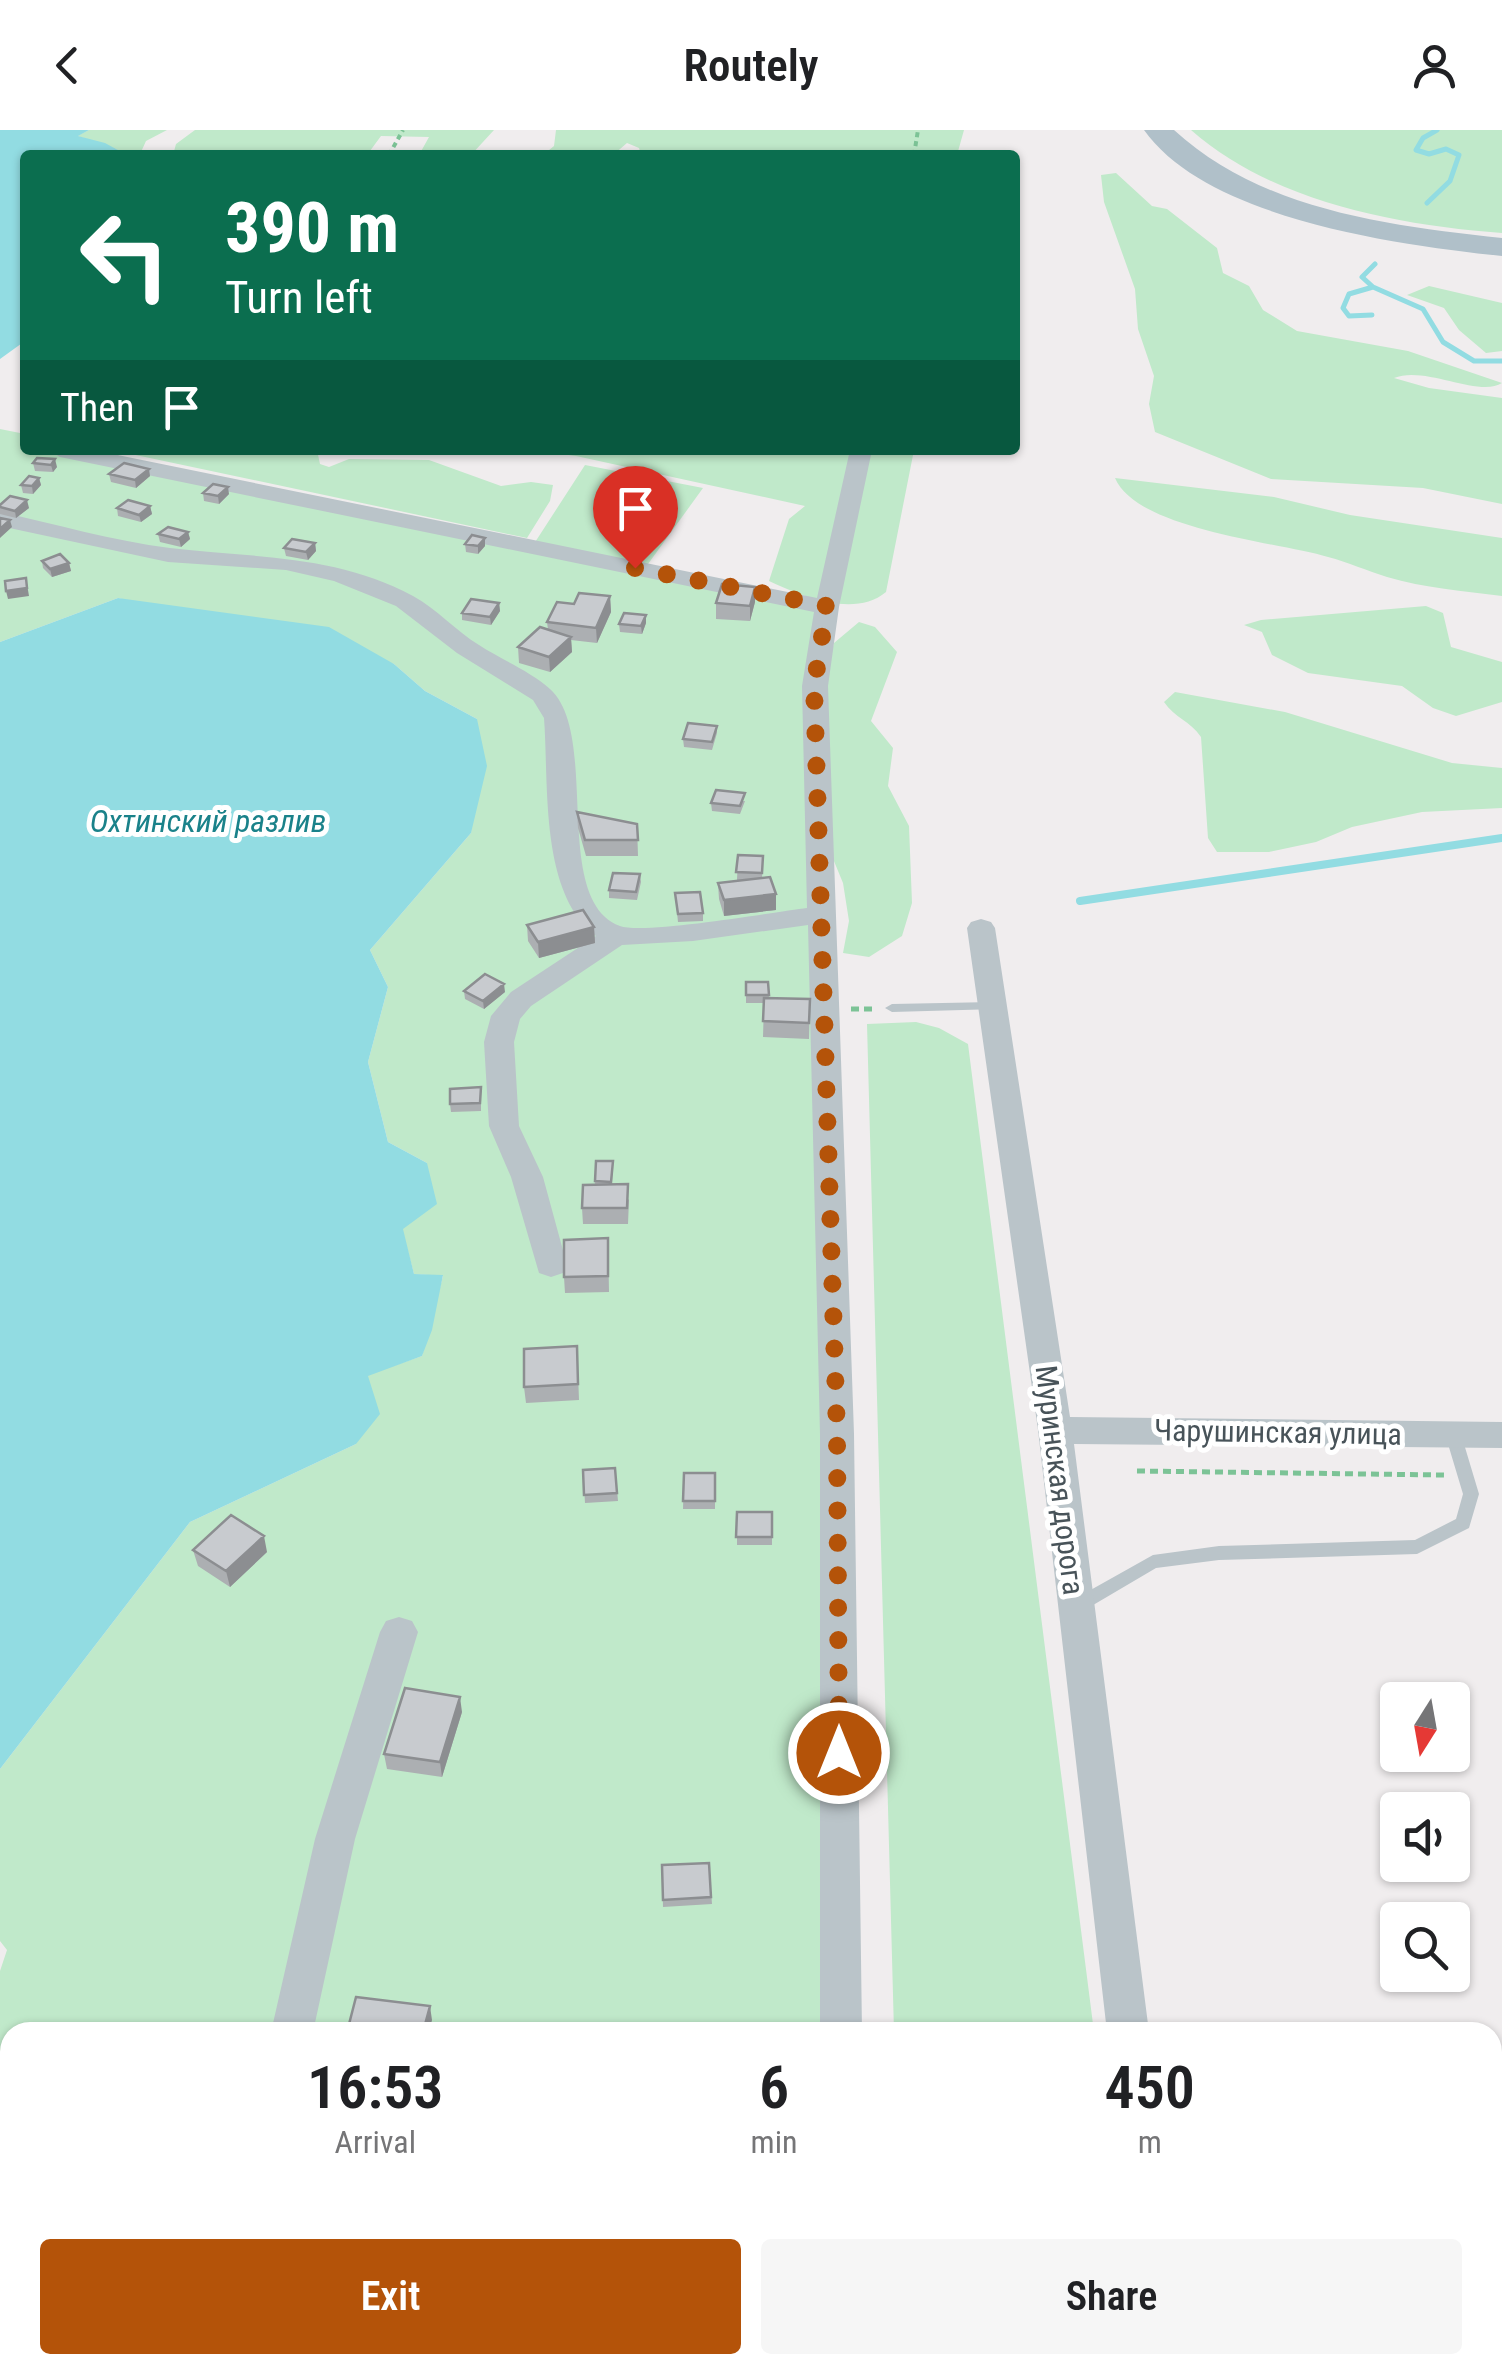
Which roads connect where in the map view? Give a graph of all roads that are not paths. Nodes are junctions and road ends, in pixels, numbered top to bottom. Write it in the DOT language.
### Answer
graph roads {
  1 [pos="1158,130"];
  2 [pos="1182,130"];
  3 [pos="1502,236"];
  4 [pos="1502,247"];
  5 [pos="85,455"];
  6 [pos="860,455"];
  7 [pos="0,519"];
  8 [pos="827,606"];
  9 [pos="820,915"];
  10 [pos="982,928"];
  11 [pos="615,936"];
  12 [pos="993,1006"];
  13 [pos="892,1008"];
  14 [pos="551,1265"];
  15 [pos="1055,1430"];
  16 [pos="1453,1434"];
  17 [pos="1502,1434"];
  18 [pos="1076,1606"];
  19 [pos="399,1632"];
  20 [pos="294,2022"];
  21 [pos="841,2022"];
  22 [pos="1127,2022"];
  1 -- 4 [label="main road"];
  2 -- 3 [label="main road"];
  5 -- 8 [label="street"];
  6 -- 8 [label="street"];
  7 -- 11 [label="street"];
  8 -- 9 [label="street"];
  9 -- 11 [label="street"];
  9 -- 21 [label="street"];
  10 -- 12 [label="street, Муринская дорога"];
  11 -- 14 [label="street"];
  12 -- 13 [label="lane"];
  12 -- 15 [label="street, Муринская дорога"];
  15 -- 16 [label="street, Чарушинская улица"];
  15 -- 18 [label="street, Муринская дорога"];
  16 -- 17 [label="street, Чарушинская улица"];
  16 -- 18 [label="lane"];
  18 -- 22 [label="street, Муринская дорога"];
  19 -- 20 [label="street"];
}
